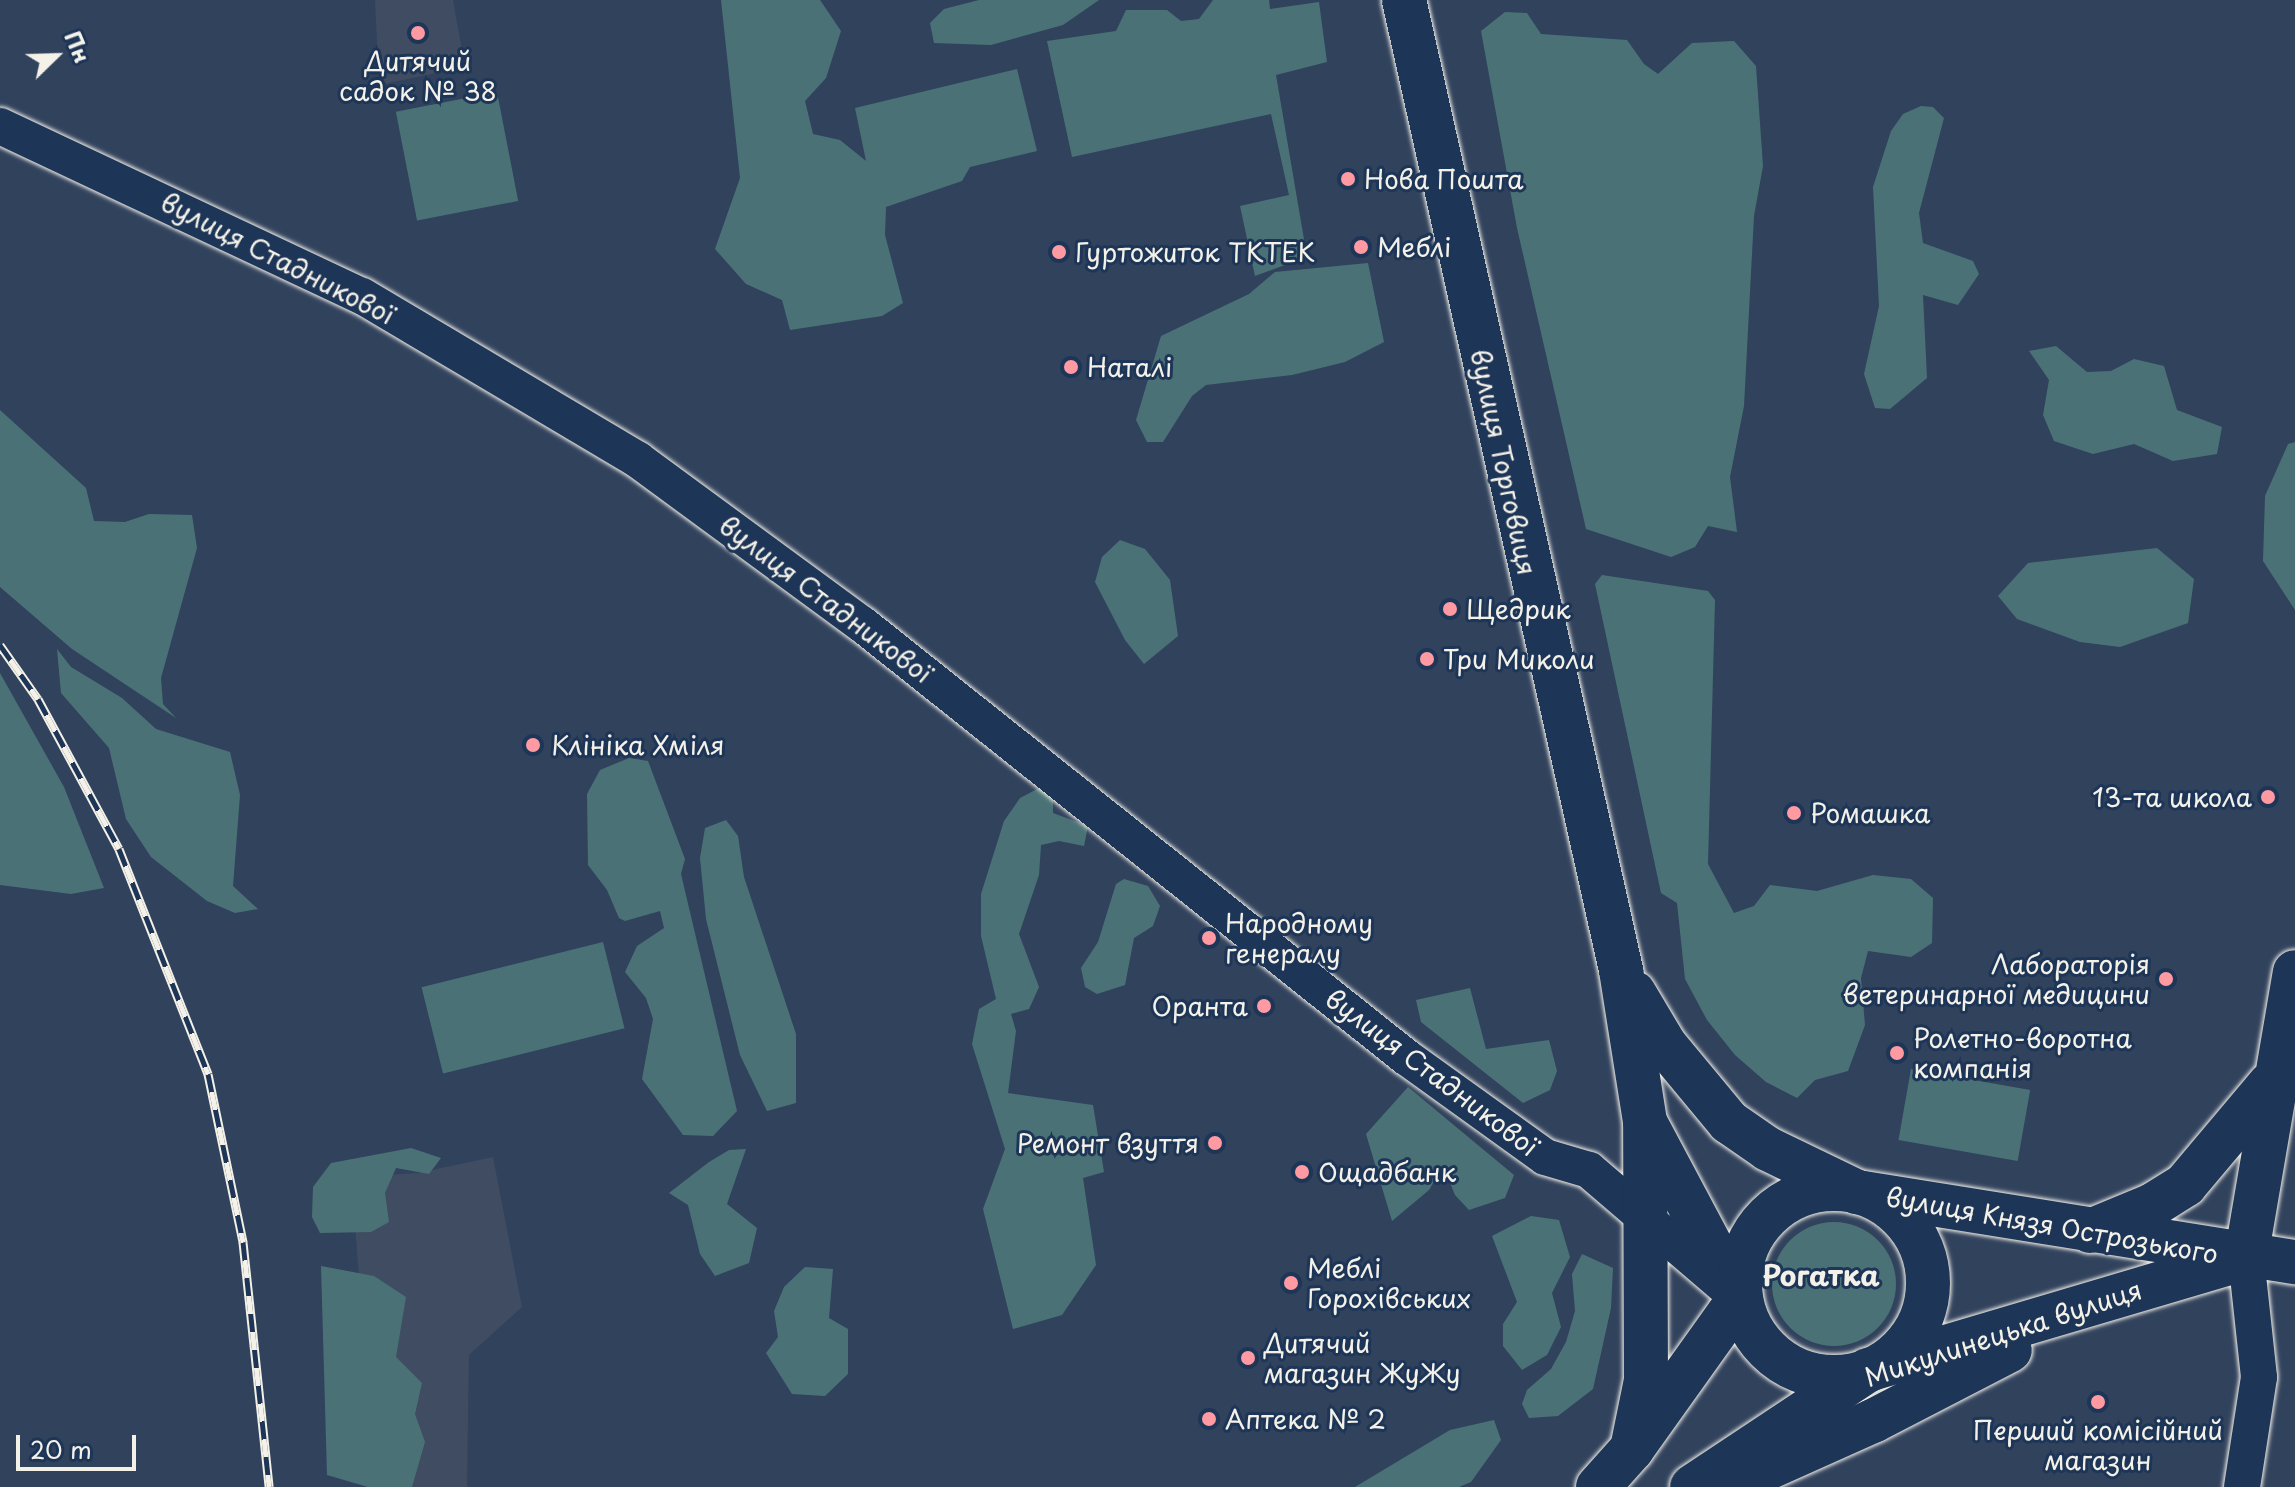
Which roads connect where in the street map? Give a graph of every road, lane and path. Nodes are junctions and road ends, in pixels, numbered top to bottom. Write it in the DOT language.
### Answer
graph roads {
  1 [pos="1404,0"];
  2 [pos="0,126"];
  3 [pos="1621,970"];
  4 [pos="2295,972"];
  5 [pos="2274,1078"];
  6 [pos="1645,1122"];
  7 [pos="2295,1144"];
  8 [pos="1857,1192"];
  9 [pos="1646,1218"];
  10 [pos="2090,1231"];
  11 [pos="2246,1258"];
  12 [pos="2295,1262"];
  13 [pos="1739,1299"];
  14 [pos="2086,1306"];
  15 [pos="1868,1370"];
  16 [pos="1632,1449"];
  17 [pos="1598,1487"];
  18 [pos="1692,1487"];
  19 [pos="1724,1487"];
  20 [pos="2242,1487"];
  1 -- 3 [label="main road, вулиця Торговиця"];
  2 -- 9 [label="street, вулиця Стадникової"];
  3 -- 6 [label="main road, вулиця Торговиця"];
  3 -- 8 [label="main road, вулиця Торговиця"];
  4 -- 5 [label="main road, вулиця Князя Острозького"];
  5 -- 7 [label="main road"];
  5 -- 10 [label="main road"];
  5 -- 11 [label="main road, вулиця Князя Острозького"];
  6 -- 9 [label="main road"];
  6 -- 13 [label="main road, вулиця Торговиця"];
  8 -- 10 [label="main road, вулиця Князя Острозького"];
  8 -- 13 [label="main road"];
  8 -- 15 [label="main road"];
  9 -- 13 [label="street"];
  9 -- 16 [label="main road"];
  10 -- 11 [label="main road, вулиця Князя Острозького"];
  11 -- 12 [label="main road"];
  11 -- 14 [label="main road, Микулинецька вулиця"];
  11 -- 20 [label="street"];
  13 -- 15 [label="main road"];
  13 -- 16 [label="main road"];
  14 -- 15 [label="main road, Микулинецька вулиця"];
  14 -- 19 [label="main road"];
  15 -- 18 [label="main road, Микулинецька вулиця"];
  16 -- 17 [label="main road"];
}
